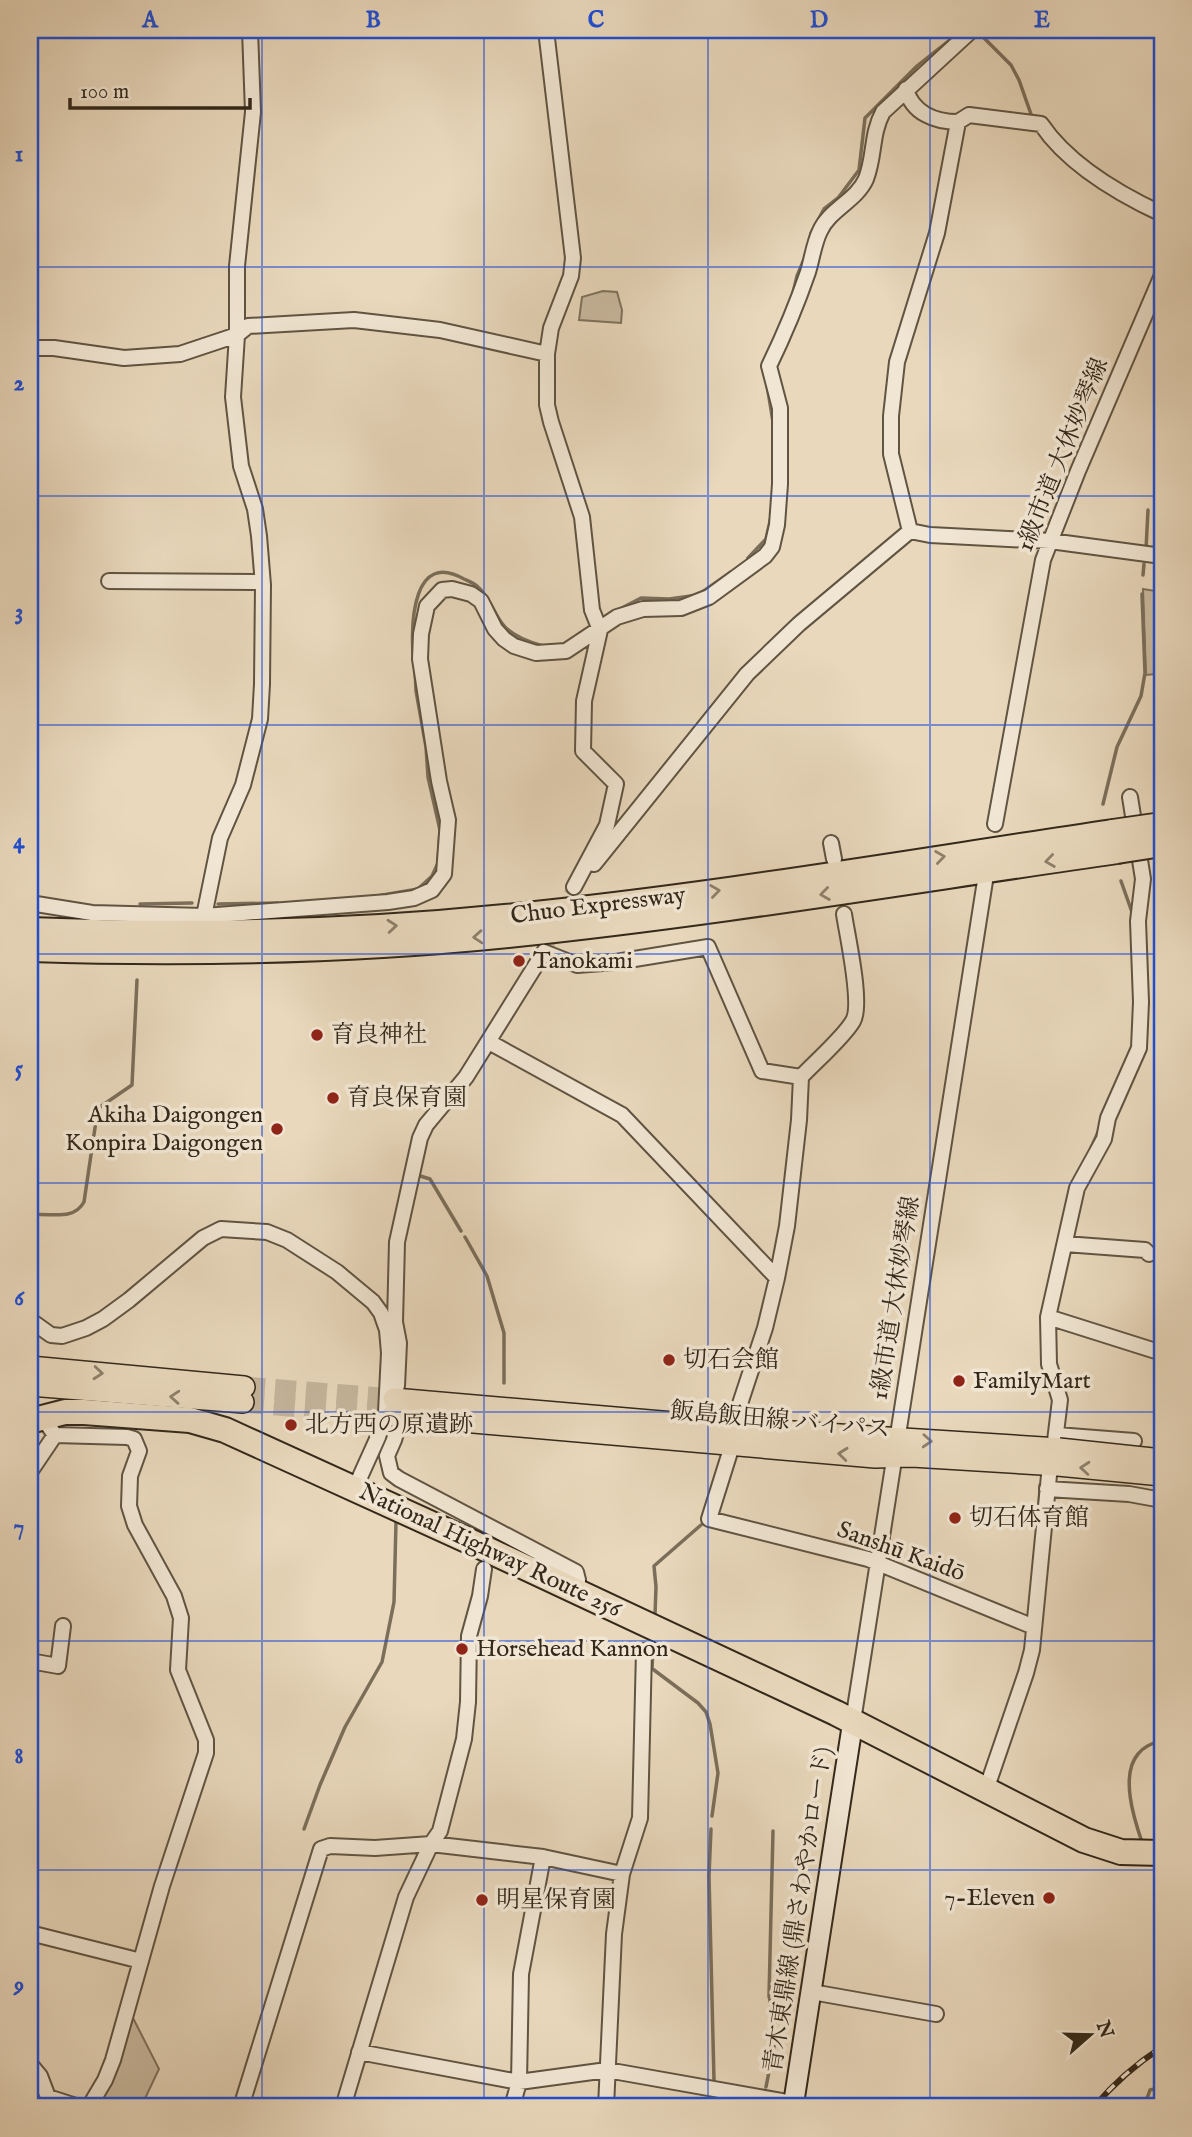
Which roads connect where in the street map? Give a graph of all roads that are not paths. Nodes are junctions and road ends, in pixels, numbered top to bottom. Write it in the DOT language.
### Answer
graph roads {
  1 [pos="250,30"];
  2 [pos="546,30"];
  3 [pos="972,30"];
  4 [pos="906,89"];
  5 [pos="958,122"];
  6 [pos="1162,214"];
  7 [pos="1162,275"];
  8 [pos="237,335"];
  9 [pos="30,348"];
  10 [pos="547,354"];
  11 [pos="910,531"];
  12 [pos="1050,541"];
  13 [pos="1162,556"];
  14 [pos="108,581"];
  15 [pos="262,582"];
  16 [pos="600,630"];
  17 [pos="1130,797"];
  18 [pos="995,824"];
  19 [pos="1162,825"];
  20 [pos="1115,841"];
  21 [pos="831,843"];
  22 [pos="1162,844"];
  23 [pos="834,859"];
  24 [pos="985,881"];
  25 [pos="30,903"];
  26 [pos="844,914"];
  27 [pos="204,916"];
  28 [pos="30,930"];
  29 [pos="30,948"];
  30 [pos="489,1042"];
  31 [pos="801,1077"];
  32 [pos="1065,1244"];
  33 [pos="1149,1254"];
  34 [pos="777,1278"];
  35 [pos="1048,1317"];
  36 [pos="30,1320"];
  37 [pos="1162,1353"];
  38 [pos="30,1367"];
  39 [pos="30,1385"];
  40 [pos="395,1408"];
  41 [pos="42,1424"];
  42 [pos="731,1436"];
  43 [pos="1134,1441"];
  44 [pos="896,1448"];
  45 [pos="1056,1453"];
  46 [pos="1162,1460"];
  47 [pos="30,1472"];
  48 [pos="1162,1475"];
  49 [pos="355,1488"];
  50 [pos="1047,1489"];
  51 [pos="1162,1500"];
  52 [pos="877,1563"];
  53 [pos="484,1569"];
  54 [pos="577,1592"];
  55 [pos="63,1626"];
  56 [pos="1034,1627"];
  57 [pos="644,1651"];
  58 [pos="30,1661"];
  59 [pos="853,1721"];
  60 [pos="986,1790"];
  61 [pos="431,1844"];
  62 [pos="1162,1853"];
  63 [pos="543,1857"];
  64 [pos="622,1874"];
  65 [pos="30,1933"];
  66 [pos="141,1961"];
  67 [pos="812,1992"];
  68 [pos="936,2014"];
  69 [pos="359,2052"];
  70 [pos="30,2064"];
  71 [pos="607,2070"];
  72 [pos="519,2082"];
  73 [pos="793,2105"];
  74 [pos="79,2107"];
  75 [pos="89,2107"];
  76 [pos="241,2107"];
  77 [pos="343,2107"];
  78 [pos="512,2107"];
  79 [pos="606,2107"];
  1 -- 8 [label="street"];
  2 -- 10 [label="street"];
  3 -- 4 [label="street"];
  4 -- 5 [label="street"];
  4 -- 16 [label="street"];
  5 -- 6 [label="street"];
  5 -- 11 [label="street"];
  7 -- 12 [label="street, 1級市道 大休妙琴線"];
  8 -- 9 [label="street"];
  8 -- 10 [label="street"];
  8 -- 15 [label="street"];
  10 -- 16 [label="street"];
  11 -- 12 [label="street"];
  11 -- 16 [label="street"];
  12 -- 13 [label="street"];
  12 -- 18 [label="street, 1級市道 大休妙琴線"];
  14 -- 15 [label="street"];
  15 -- 27 [label="street"];
  16 -- 27 [label="street"];
  17 -- 32 [label="street"];
  19 -- 20 [label="highway, Chuo Expressway, bridge"];
  20 -- 22 [label="highway, Chuo Expressway, bridge"];
  28 -- 20 [label="highway, Chuo Expressway, one-way"];
  20 -- 29 [label="highway, Chuo Expressway, one-way"];
  21 -- 23 [label="street"];
  24 -- 44 [label="street, 1級市道 大休妙琴線"];
  25 -- 27 [label="street"];
  26 -- 31 [label="street"];
  30 -- 31 [label="street"];
  30 -- 34 [label="street"];
  30 -- 40 [label="street"];
  31 -- 34 [label="street"];
  32 -- 33 [label="street"];
  32 -- 35 [label="street"];
  34 -- 42 [label="street"];
  35 -- 37 [label="street"];
  35 -- 45 [label="street"];
  36 -- 49 [label="street"];
  38 -- 39 [label="main road, one-way"];
  40 -- 42 [label="main road, 飯島飯田線 バイパス"];
  40 -- 54 [label="street"];
  41 -- 47 [label="street"];
  41 -- 49 [label="highway, National Highway Route 256"];
  41 -- 66 [label="street"];
  42 -- 44 [label="main road, 飯島飯田線 バイパス"];
  42 -- 52 [label="street, Sanshū Kaidō"];
  43 -- 45 [label="street"];
  44 -- 45 [label="main road, 飯島飯田線 バイパス"];
  44 -- 52 [label="street, 1級市道 大休妙琴線"];
  45 -- 46 [label="main road, 飯島飯田線 バイパス, bridge"];
  48 -- 45 [label="main road, 飯島飯田線 バイパス, one-way, bridge"];
  45 -- 50 [label="street"];
  49 -- 54 [label="highway, National Highway Route 256"];
  50 -- 51 [label="street"];
  50 -- 56 [label="street"];
  52 -- 56 [label="street, Sanshū Kaidō"];
  52 -- 59 [label="street, 1級市道 大休妙琴線"];
  53 -- 61 [label="street"];
  54 -- 59 [label="highway, National Highway Route 256"];
  55 -- 58 [label="street"];
  56 -- 60 [label="street"];
  57 -- 64 [label="street"];
  59 -- 60 [label="highway, National Highway Route 256"];
  59 -- 67 [label="main road, 青木東鼎線 (鼎さわやかロード)"];
  60 -- 62 [label="highway, National Highway Route 256"];
  61 -- 63 [label="street"];
  61 -- 69 [label="street"];
  61 -- 76 [label="street"];
  63 -- 64 [label="street"];
  63 -- 72 [label="street"];
  64 -- 71 [label="street"];
  65 -- 66 [label="street"];
  66 -- 75 [label="street"];
  67 -- 68 [label="street"];
  67 -- 73 [label="main road, 青木東鼎線 (鼎さわやかロード)"];
  69 -- 72 [label="street"];
  69 -- 77 [label="street"];
  70 -- 74 [label="street"];
  71 -- 72 [label="street"];
  71 -- 73 [label="street"];
  71 -- 79 [label="street"];
  72 -- 78 [label="street"];
}
